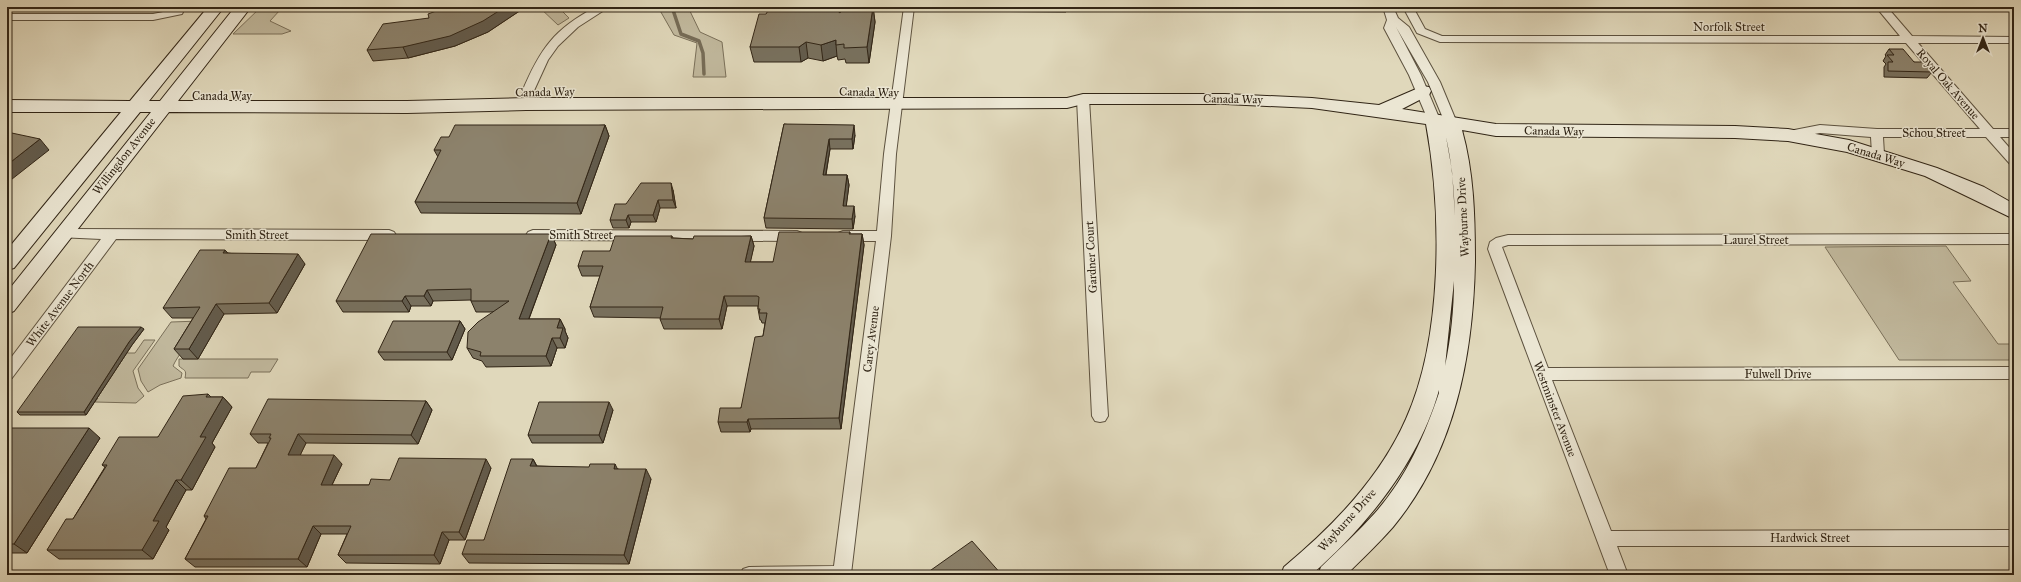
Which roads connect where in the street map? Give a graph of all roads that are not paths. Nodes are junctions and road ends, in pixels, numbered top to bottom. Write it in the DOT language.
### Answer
graph roads {
  1 [pos="216,7"];
  2 [pos="243,7"];
  3 [pos="604,7"];
  4 [pos="909,7"];
  5 [pos="1388,7"];
  6 [pos="1408,7"];
  7 [pos="1881,7"];
  8 [pos="178,12"];
  9 [pos="7,18"];
  10 [pos="1393,20"];
  11 [pos="1910,40"];
  12 [pos="2014,40"];
  13 [pos="1423,91"];
  14 [pos="528,92"];
  15 [pos="7,95"];
  16 [pos="898,98"];
  17 [pos="1083,99"];
  18 [pos="167,101"];
  19 [pos="137,102"];
  20 [pos="7,106"];
  21 [pos="1380,111"];
  22 [pos="1442,122"];
  23 [pos="2014,132"];
  24 [pos="1877,133"];
  25 [pos="1990,133"];
  26 [pos="1788,135"];
  27 [pos="1878,154"];
  28 [pos="2014,161"];
  29 [pos="2014,212"];
  30 [pos="63,234"];
  31 [pos="112,234"];
  32 [pos="405,235"];
  33 [pos="523,235"];
  34 [pos="808,236"];
  35 [pos="831,236"];
  36 [pos="884,236"];
  37 [pos="2014,239"];
  38 [pos="1498,242"];
  39 [pos="7,263"];
  40 [pos="7,306"];
  41 [pos="2014,373"];
  42 [pos="7,374"];
  43 [pos="1542,374"];
  44 [pos="1426,396"];
  45 [pos="1447,406"];
  46 [pos="1100,416"];
  47 [pos="2014,538"];
  48 [pos="1605,539"];
  49 [pos="1305,571"];
  50 [pos="842,574"];
  51 [pos="749,575"];
  52 [pos="1330,575"];
  53 [pos="1619,575"];
  1 -- 19 [label="main road, Willingdon Avenue"];
  2 -- 18 [label="main road, Willingdon Avenue"];
  3 -- 14 [label="street"];
  4 -- 16 [label="street, Carey Avenue"];
  5 -- 10 [label="street, Wayburne Drive"];
  6 -- 11 [label="street, Norfolk Street"];
  7 -- 11 [label="street, Royal Oak Avenue"];
  8 -- 9 [label="street"];
  10 -- 13 [label="street, Wayburne Drive"];
  10 -- 22 [label="street, Wayburne Drive"];
  11 -- 12 [label="street, Norfolk Street"];
  11 -- 25 [label="street, Royal Oak Avenue"];
  13 -- 21 [label="main road"];
  13 -- 22 [label="street, Wayburne Drive"];
  14 -- 16 [label="main road, Canada Way"];
  14 -- 18 [label="main road, Canada Way"];
  15 -- 19 [label="main road, Canada Way"];
  16 -- 17 [label="main road, Canada Way"];
  16 -- 18 [label="main road, Canada Way"];
  16 -- 36 [label="street, Carey Avenue"];
  17 -- 21 [label="main road, Canada Way"];
  17 -- 46 [label="street, Gardner Court"];
  18 -- 19 [label="main road, Canada Way"];
  18 -- 30 [label="main road, Willingdon Avenue"];
  19 -- 20 [label="main road, Canada Way"];
  19 -- 39 [label="main road, Willingdon Avenue"];
  21 -- 22 [label="main road, Canada Way"];
  22 -- 26 [label="main road, Canada Way"];
  22 -- 44 [label="main road, Wayburne Drive"];
  22 -- 45 [label="main road, Wayburne Drive"];
  23 -- 25 [label="street, Schou Street"];
  24 -- 25 [label="street, Schou Street"];
  24 -- 26 [label="street, Schou Street"];
  24 -- 27 [label="street"];
  25 -- 28 [label="street, Royal Oak Avenue"];
  26 -- 27 [label="main road, Canada Way"];
  27 -- 29 [label="main road, Canada Way"];
  30 -- 31 [label="street, Smith Street"];
  30 -- 40 [label="main road, Willingdon Avenue"];
  31 -- 32 [label="street, Smith Street"];
  31 -- 42 [label="street, White Avenue North"];
  33 -- 34 [label="street, Smith Street"];
  35 -- 36 [label="street"];
  36 -- 50 [label="street, Carey Avenue"];
  37 -- 38 [label="street, Laurel Street"];
  38 -- 43 [label="street, Westminster Avenue"];
  41 -- 43 [label="street, Fulwell Drive"];
  43 -- 48 [label="street, Westminster Avenue"];
  44 -- 45 [label="main road"];
  44 -- 49 [label="main road, Wayburne Drive"];
  45 -- 52 [label="main road, Wayburne Drive"];
  47 -- 48 [label="street, Hardwick Street"];
  48 -- 53 [label="street, Westminster Avenue"];
  50 -- 51 [label="street"];
}
